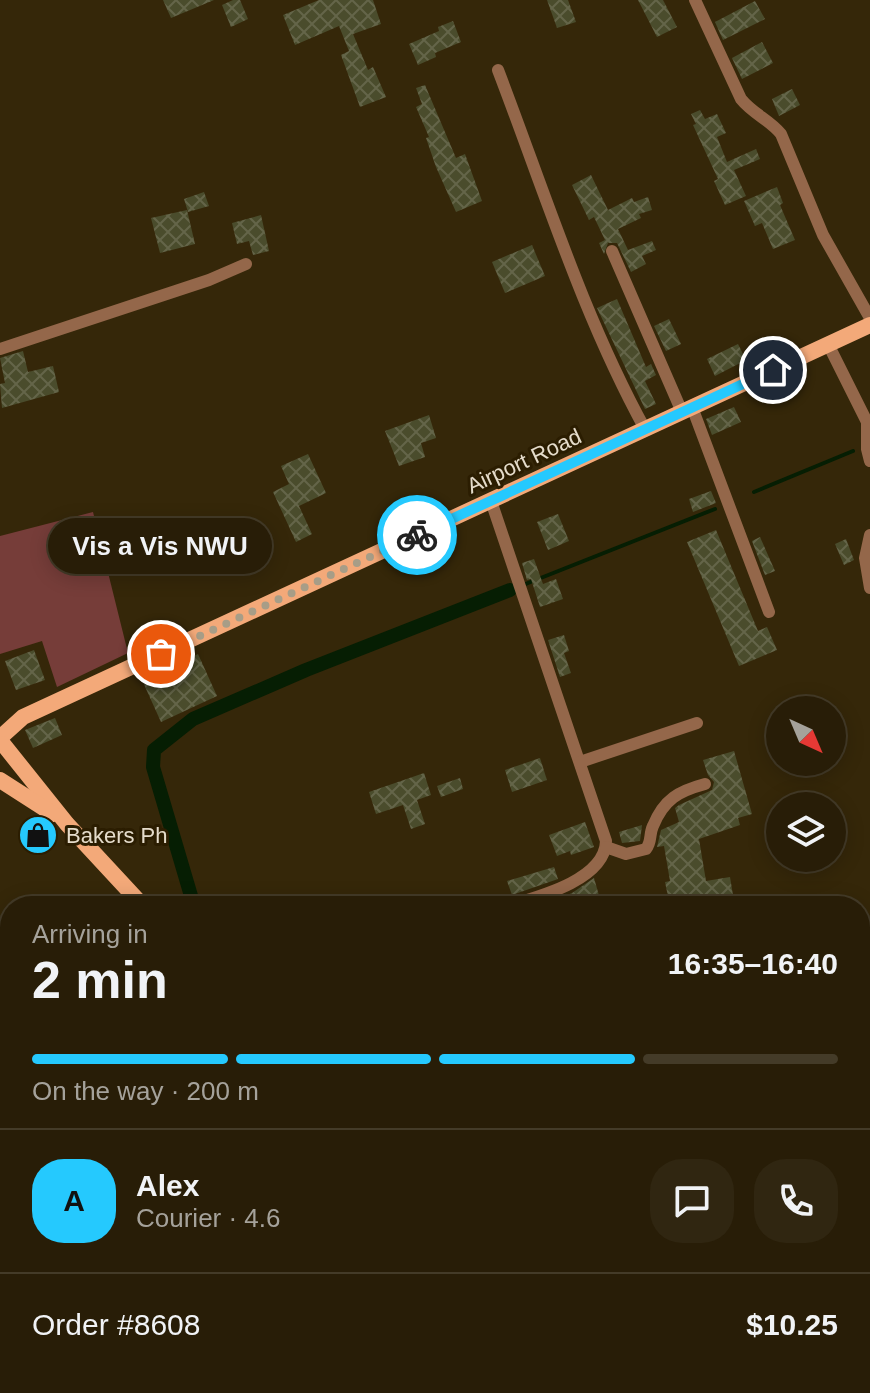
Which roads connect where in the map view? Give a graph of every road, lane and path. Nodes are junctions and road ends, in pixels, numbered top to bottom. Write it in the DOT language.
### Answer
graph roads {
  1 [pos="695,0"];
  2 [pos="498,70"];
  3 [pos="612,251"];
  4 [pos="246,264"];
  5 [pos="870,318"];
  6 [pos="870,325"];
  7 [pos="828,344"];
  8 [pos="0,349"];
  9 [pos="687,410"];
  10 [pos="645,429"];
  11 [pos="870,461"];
  12 [pos="491,501"];
  13 [pos="870,535"];
  14 [pos="870,588"];
  15 [pos="769,612"];
  16 [pos="697,723"];
  17 [pos="1,735"];
  18 [pos="580,762"];
  19 [pos="0,780"];
  20 [pos="705,784"];
  21 [pos="67,824"];
  22 [pos="606,847"];
  23 [pos="134,896"];
  24 [pos="540,896"];
  1 -- 5 [label="street"];
  2 -- 10 [label="street"];
  3 -- 9 [label="street"];
  4 -- 8 [label="street"];
  6 -- 7 [label="main road, Airport Road"];
  7 -- 9 [label="main road, Airport Road"];
  7 -- 11 [label="street"];
  9 -- 10 [label="main road, Airport Road"];
  9 -- 15 [label="street"];
  10 -- 12 [label="main road, Airport Road"];
  12 -- 17 [label="main road, Airport Road"];
  12 -- 18 [label="street"];
  13 -- 14 [label="street"];
  16 -- 18 [label="street"];
  17 -- 21 [label="main road"];
  18 -- 22 [label="street"];
  19 -- 21 [label="main road"];
  20 -- 22 [label="street"];
  21 -- 23 [label="main road"];
  22 -- 24 [label="street"];
}
